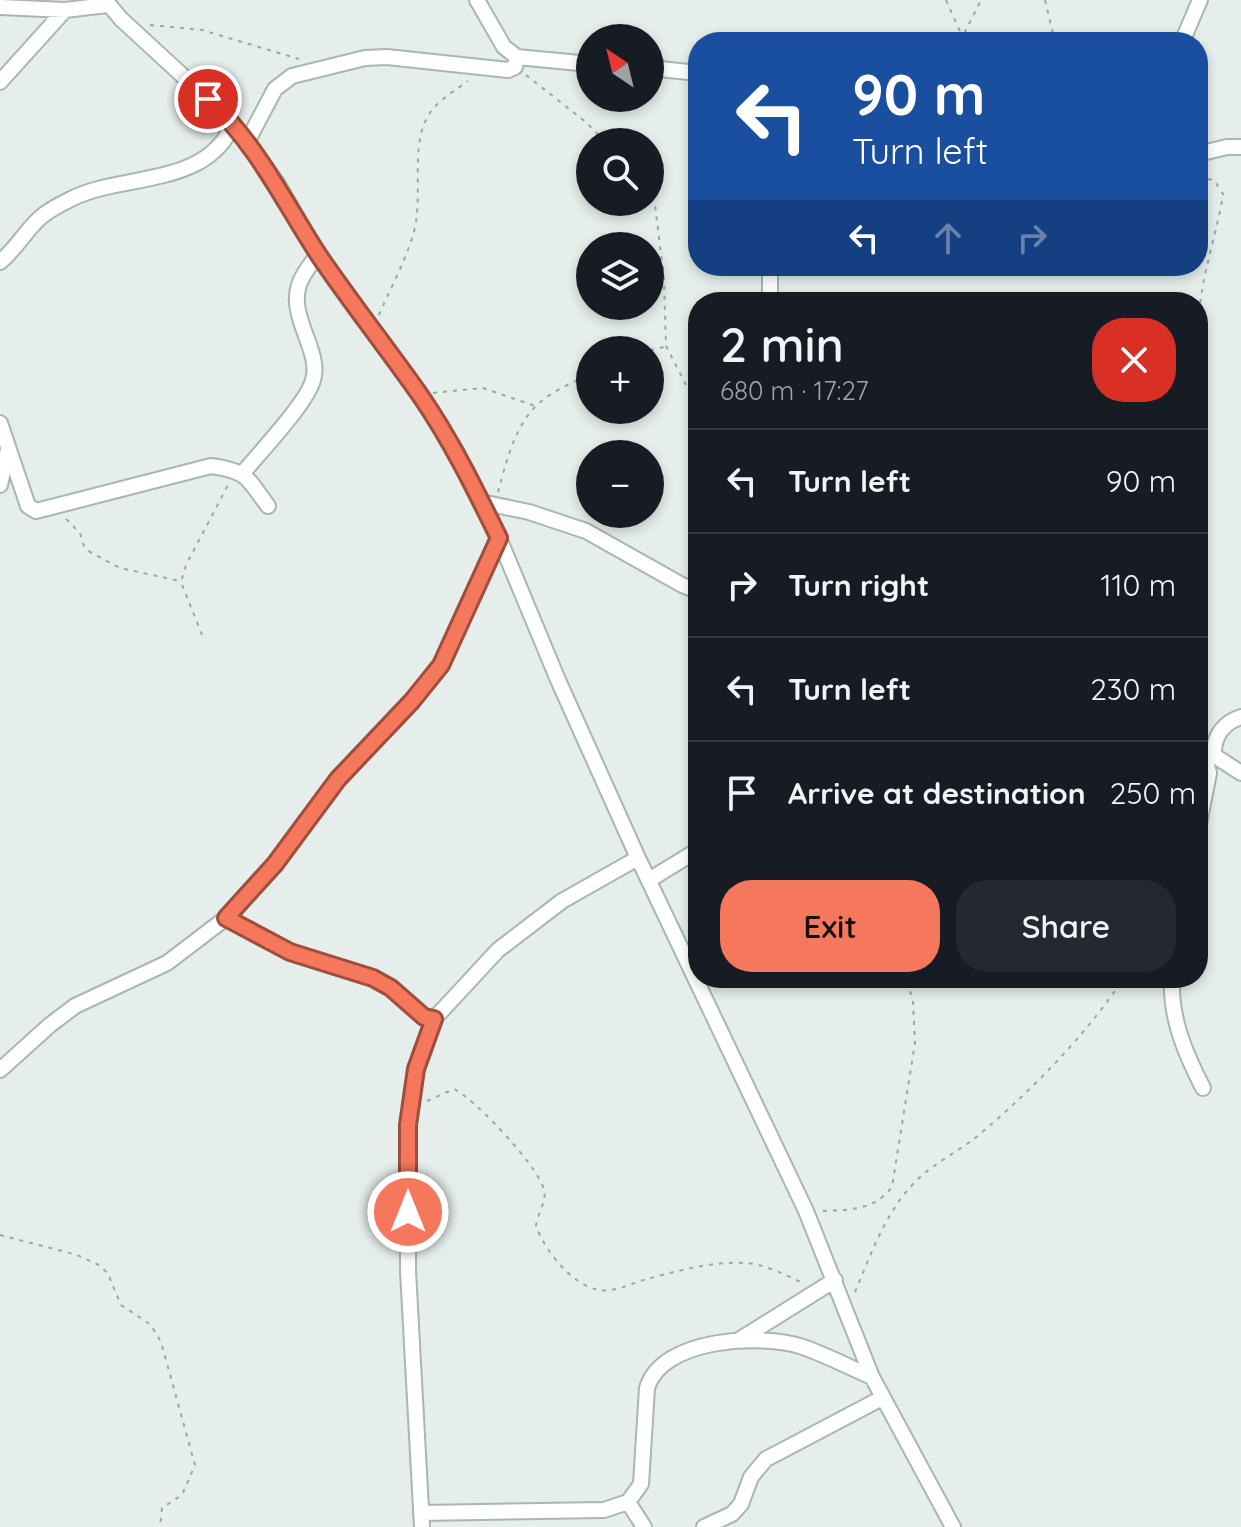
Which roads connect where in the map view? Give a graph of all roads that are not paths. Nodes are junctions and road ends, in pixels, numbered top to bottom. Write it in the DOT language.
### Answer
graph roads {
  1 [pos="477,0"];
  2 [pos="1200,0"];
  3 [pos="106,2"];
  4 [pos="0,7"];
  5 [pos="65,10"];
  6 [pos="1186,32"];
  7 [pos="516,62"];
  8 [pos="576,64"];
  9 [pos="664,69"];
  10 [pos="688,72"];
  11 [pos="0,82"];
  12 [pos="233,124"];
  13 [pos="247,142"];
  14 [pos="1241,147"];
  15 [pos="1208,152"];
  16 [pos="318,254"];
  17 [pos="0,262"];
  18 [pos="0,423"];
  19 [pos="9,445"];
  20 [pos="239,471"];
  21 [pos="0,485"];
  22 [pos="488,504"];
  23 [pos="268,506"];
  24 [pos="499,538"];
  25 [pos="688,587"];
  26 [pos="1241,717"];
  27 [pos="1208,747"];
  28 [pos="1208,751"];
  29 [pos="1241,773"];
  30 [pos="688,856"];
  31 [pos="638,858"];
  32 [pos="649,880"];
  33 [pos="226,918"];
  34 [pos="688,962"];
  35 [pos="700,988"];
  36 [pos="1171,988"];
  37 [pos="434,1019"];
  38 [pos="0,1070"];
  39 [pos="1203,1088"];
  40 [pos="835,1280"];
  41 [pos="739,1340"];
  42 [pos="872,1377"];
  43 [pos="882,1398"];
  44 [pos="628,1502"];
  45 [pos="422,1520"];
  46 [pos="644,1527"];
  47 [pos="704,1527"];
  48 [pos="953,1527"];
  1 -- 7 [label="street"];
  2 -- 6 [label="street"];
  3 -- 5 [label="street"];
  3 -- 12 [label="street"];
  4 -- 5 [label="street"];
  5 -- 11 [label="street"];
  7 -- 8 [label="street"];
  7 -- 13 [label="street"];
  9 -- 10 [label="street"];
  12 -- 13 [label="street"];
  12 -- 17 [label="street"];
  13 -- 16 [label="street"];
  14 -- 15 [label="street"];
  16 -- 20 [label="street"];
  16 -- 22 [label="street"];
  18 -- 19 [label="street"];
  19 -- 20 [label="street"];
  19 -- 21 [label="street"];
  20 -- 23 [label="street"];
  22 -- 24 [label="street"];
  22 -- 25 [label="street"];
  24 -- 31 [label="street"];
  24 -- 33 [label="street"];
  26 -- 27 [label="street"];
  28 -- 29 [label="street"];
  30 -- 32 [label="street"];
  31 -- 32 [label="street"];
  31 -- 37 [label="street"];
  32 -- 34 [label="street"];
  33 -- 37 [label="street"];
  33 -- 38 [label="street"];
  35 -- 40 [label="street"];
  36 -- 39 [label="street"];
  37 -- 45 [label="street"];
  40 -- 41 [label="street"];
  40 -- 42 [label="street"];
  41 -- 42 [label="street"];
  41 -- 44 [label="street"];
  42 -- 43 [label="street"];
  43 -- 47 [label="street"];
  43 -- 48 [label="street"];
  44 -- 45 [label="street"];
  44 -- 46 [label="street"];
}
